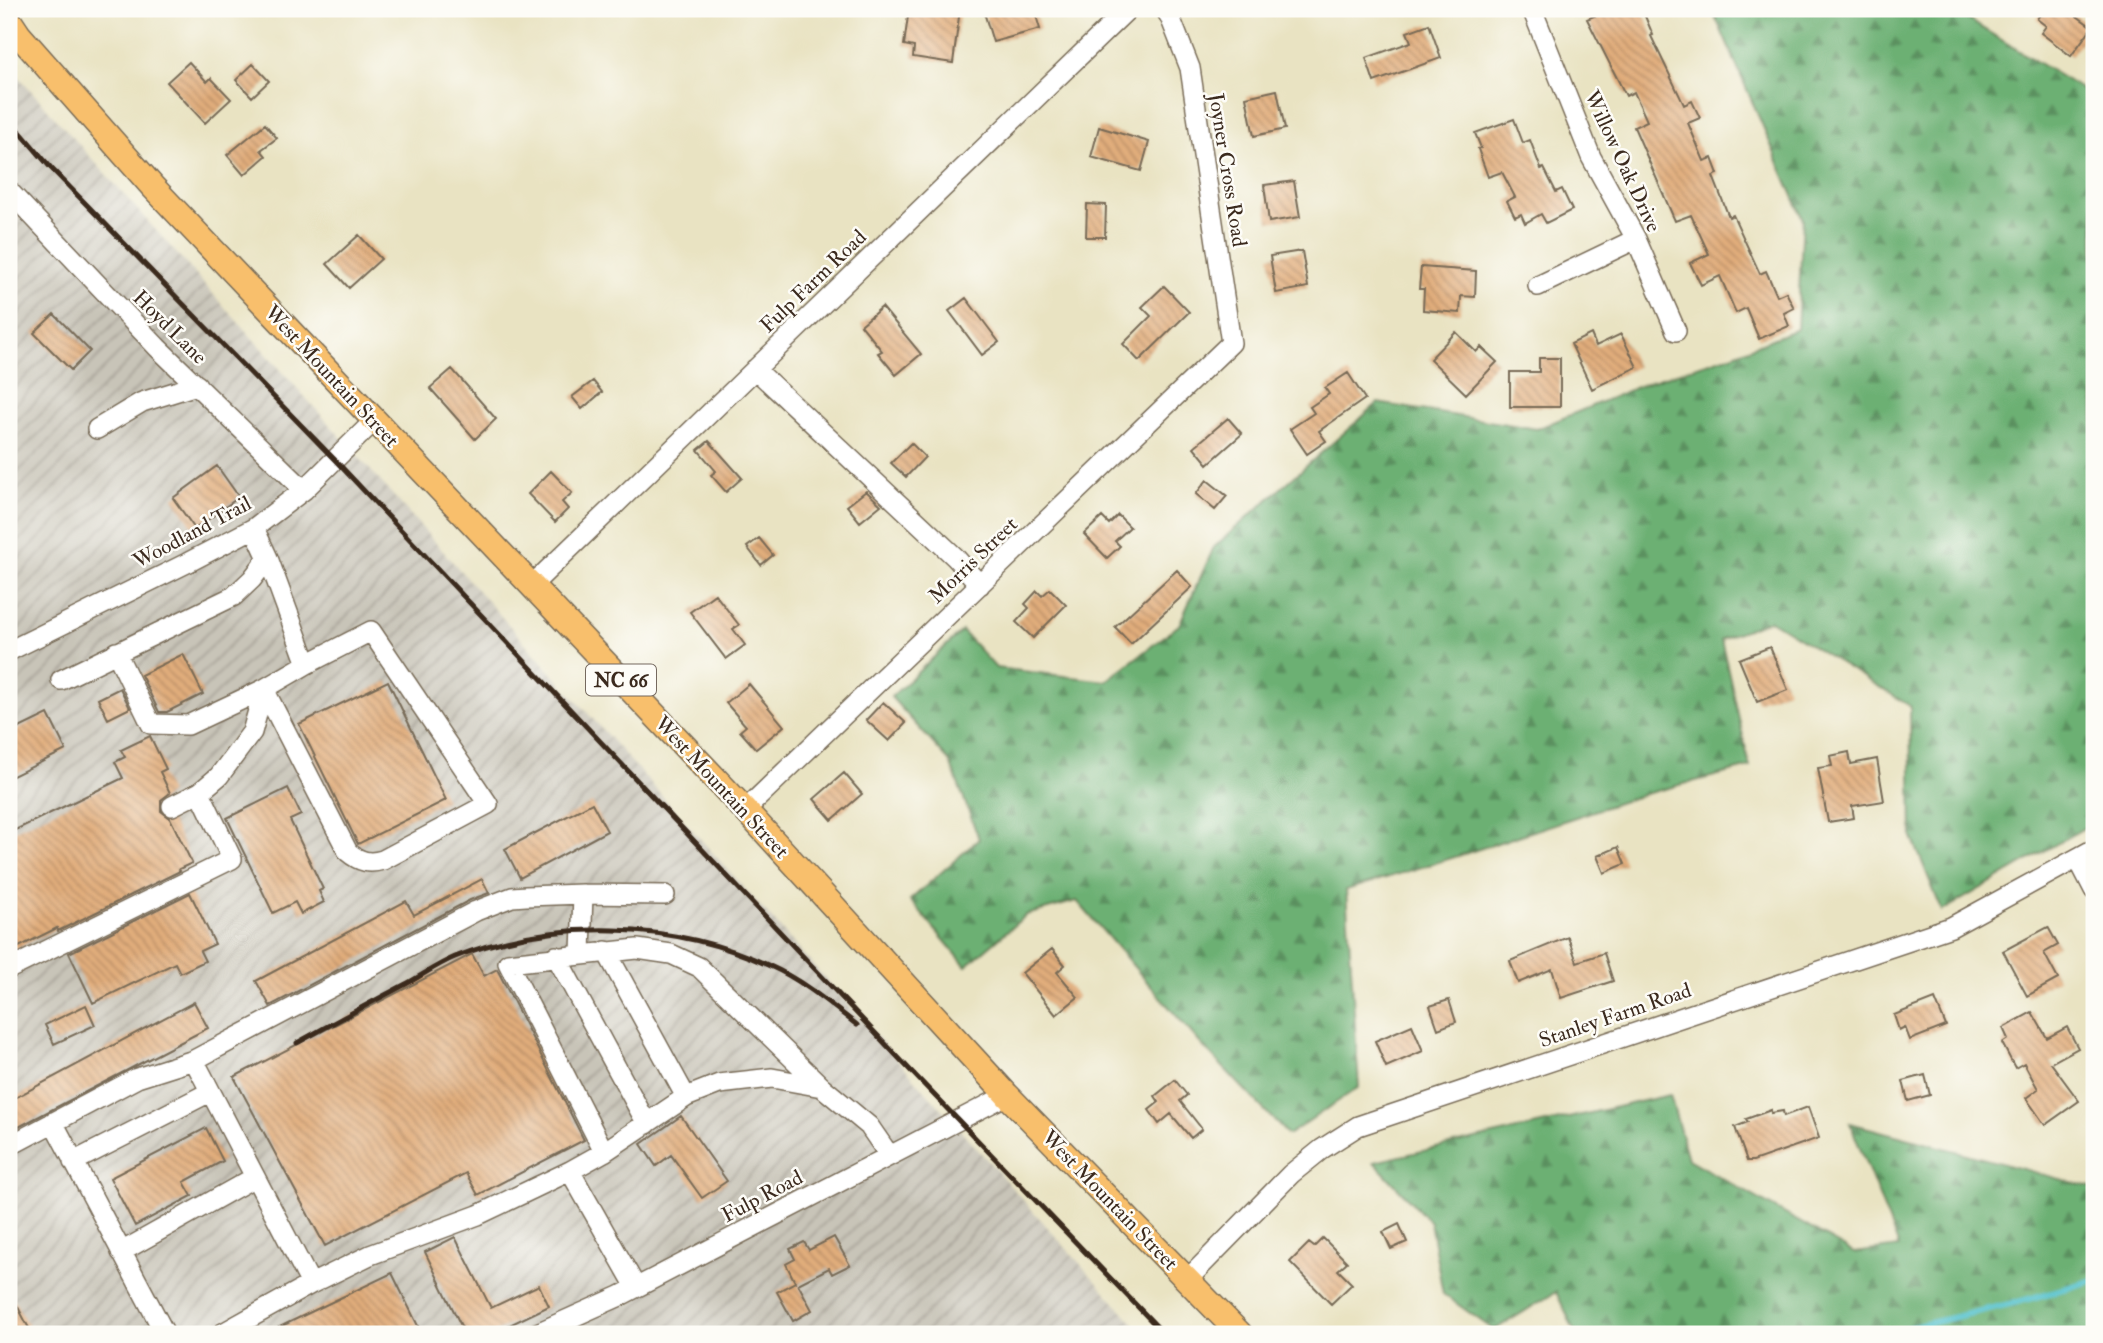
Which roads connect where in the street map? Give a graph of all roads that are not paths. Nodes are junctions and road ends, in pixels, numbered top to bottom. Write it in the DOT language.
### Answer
graph roads {
  1 [pos="1128,9"];
  2 [pos="1165,9"];
  3 [pos="1532,9"];
  4 [pos="9,20"];
  5 [pos="9,191"];
  6 [pos="1636,239"];
  7 [pos="1538,286"];
  8 [pos="1676,331"];
  9 [pos="1231,343"];
  10 [pos="755,369"];
  11 [pos="197,385"];
  12 [pos="374,421"];
  13 [pos="97,429"];
  14 [pos="304,490"];
  15 [pos="254,528"];
  16 [pos="268,558"];
  17 [pos="980,585"];
  18 [pos="531,586"];
  19 [pos="9,651"];
  20 [pos="116,652"];
  21 [pos="307,664"];
  22 [pos="61,680"];
  23 [pos="264,689"];
  24 [pos="200,792"];
  25 [pos="172,806"];
  26 [pos="746,810"];
  27 [pos="2086,854"];
  28 [pos="2094,890"];
  29 [pos="583,894"];
  30 [pos="665,895"];
  31 [pos="606,951"];
  32 [pos="582,953"];
  33 [pos="556,956"];
  34 [pos="9,968"];
  35 [pos="194,1060"];
  36 [pos="822,1087"];
  37 [pos="210,1092"];
  38 [pos="1007,1095"];
  39 [pos="686,1097"];
  40 [pos="53,1122"];
  41 [pos="647,1124"];
  42 [pos="9,1146"];
  43 [pos="604,1152"];
  44 [pos="889,1155"];
  45 [pos="74,1161"];
  46 [pos="570,1171"];
  47 [pos="255,1177"];
  48 [pos="121,1252"];
  49 [pos="1188,1280"];
  50 [pos="311,1284"];
  51 [pos="636,1287"];
  52 [pos="255,1326"];
  53 [pos="165,1334"];
  54 [pos="221,1334"];
  55 [pos="535,1334"];
  56 [pos="1240,1334"];
  1 -- 10 [label="street, Fulp Farm Road"];
  2 -- 9 [label="street, Joyner Cross Road"];
  3 -- 6 [label="street, Willow Oak Drive"];
  4 -- 12 [label="main road, West Mountain Street / NC 66"];
  5 -- 11 [label="street, Hoyd Lane"];
  6 -- 7 [label="street"];
  6 -- 8 [label="street, Willow Oak Drive"];
  9 -- 17 [label="street, Morris Street"];
  10 -- 17 [label="street"];
  10 -- 18 [label="street, Fulp Farm Road"];
  11 -- 13 [label="street"];
  11 -- 14 [label="street, Hoyd Lane"];
  12 -- 14 [label="street, Woodland Trail"];
  12 -- 18 [label="main road, West Mountain Street / NC 66"];
  14 -- 15 [label="street, Woodland Trail"];
  15 -- 16 [label="street"];
  15 -- 19 [label="street, Woodland Trail"];
  16 -- 20 [label="street"];
  16 -- 21 [label="street"];
  17 -- 26 [label="street, Morris Street"];
  18 -- 26 [label="main road, West Mountain Street / NC 66"];
  20 -- 22 [label="street"];
  20 -- 23 [label="street"];
  21 -- 23 [label="street"];
  21 -- 23 [label="street"];
  23 -- 24 [label="street"];
  24 -- 25 [label="street"];
  24 -- 34 [label="street"];
  26 -- 38 [label="main road, West Mountain Street / NC 66"];
  27 -- 28 [label="street"];
  27 -- 49 [label="street, Stanley Farm Road"];
  29 -- 30 [label="street"];
  29 -- 32 [label="street"];
  29 -- 35 [label="street"];
  31 -- 32 [label="street"];
  31 -- 36 [label="street"];
  31 -- 39 [label="street"];
  32 -- 33 [label="street"];
  33 -- 41 [label="street"];
  33 -- 43 [label="street"];
  35 -- 37 [label="street"];
  35 -- 40 [label="street"];
  36 -- 39 [label="street"];
  36 -- 44 [label="street"];
  37 -- 45 [label="street"];
  37 -- 47 [label="street"];
  38 -- 44 [label="street, Fulp Road"];
  38 -- 49 [label="main road, West Mountain Street / NC 66"];
  39 -- 41 [label="street"];
  40 -- 42 [label="street"];
  40 -- 45 [label="street"];
  41 -- 43 [label="street"];
  43 -- 46 [label="street"];
  44 -- 51 [label="street, Fulp Road"];
  45 -- 48 [label="street"];
  46 -- 50 [label="street"];
  46 -- 51 [label="street"];
  47 -- 48 [label="street"];
  47 -- 50 [label="street"];
  48 -- 53 [label="street"];
  49 -- 56 [label="main road, West Mountain Street / NC 66"];
  50 -- 52 [label="street"];
  51 -- 55 [label="street, Fulp Road"];
  52 -- 54 [label="street"];
}
